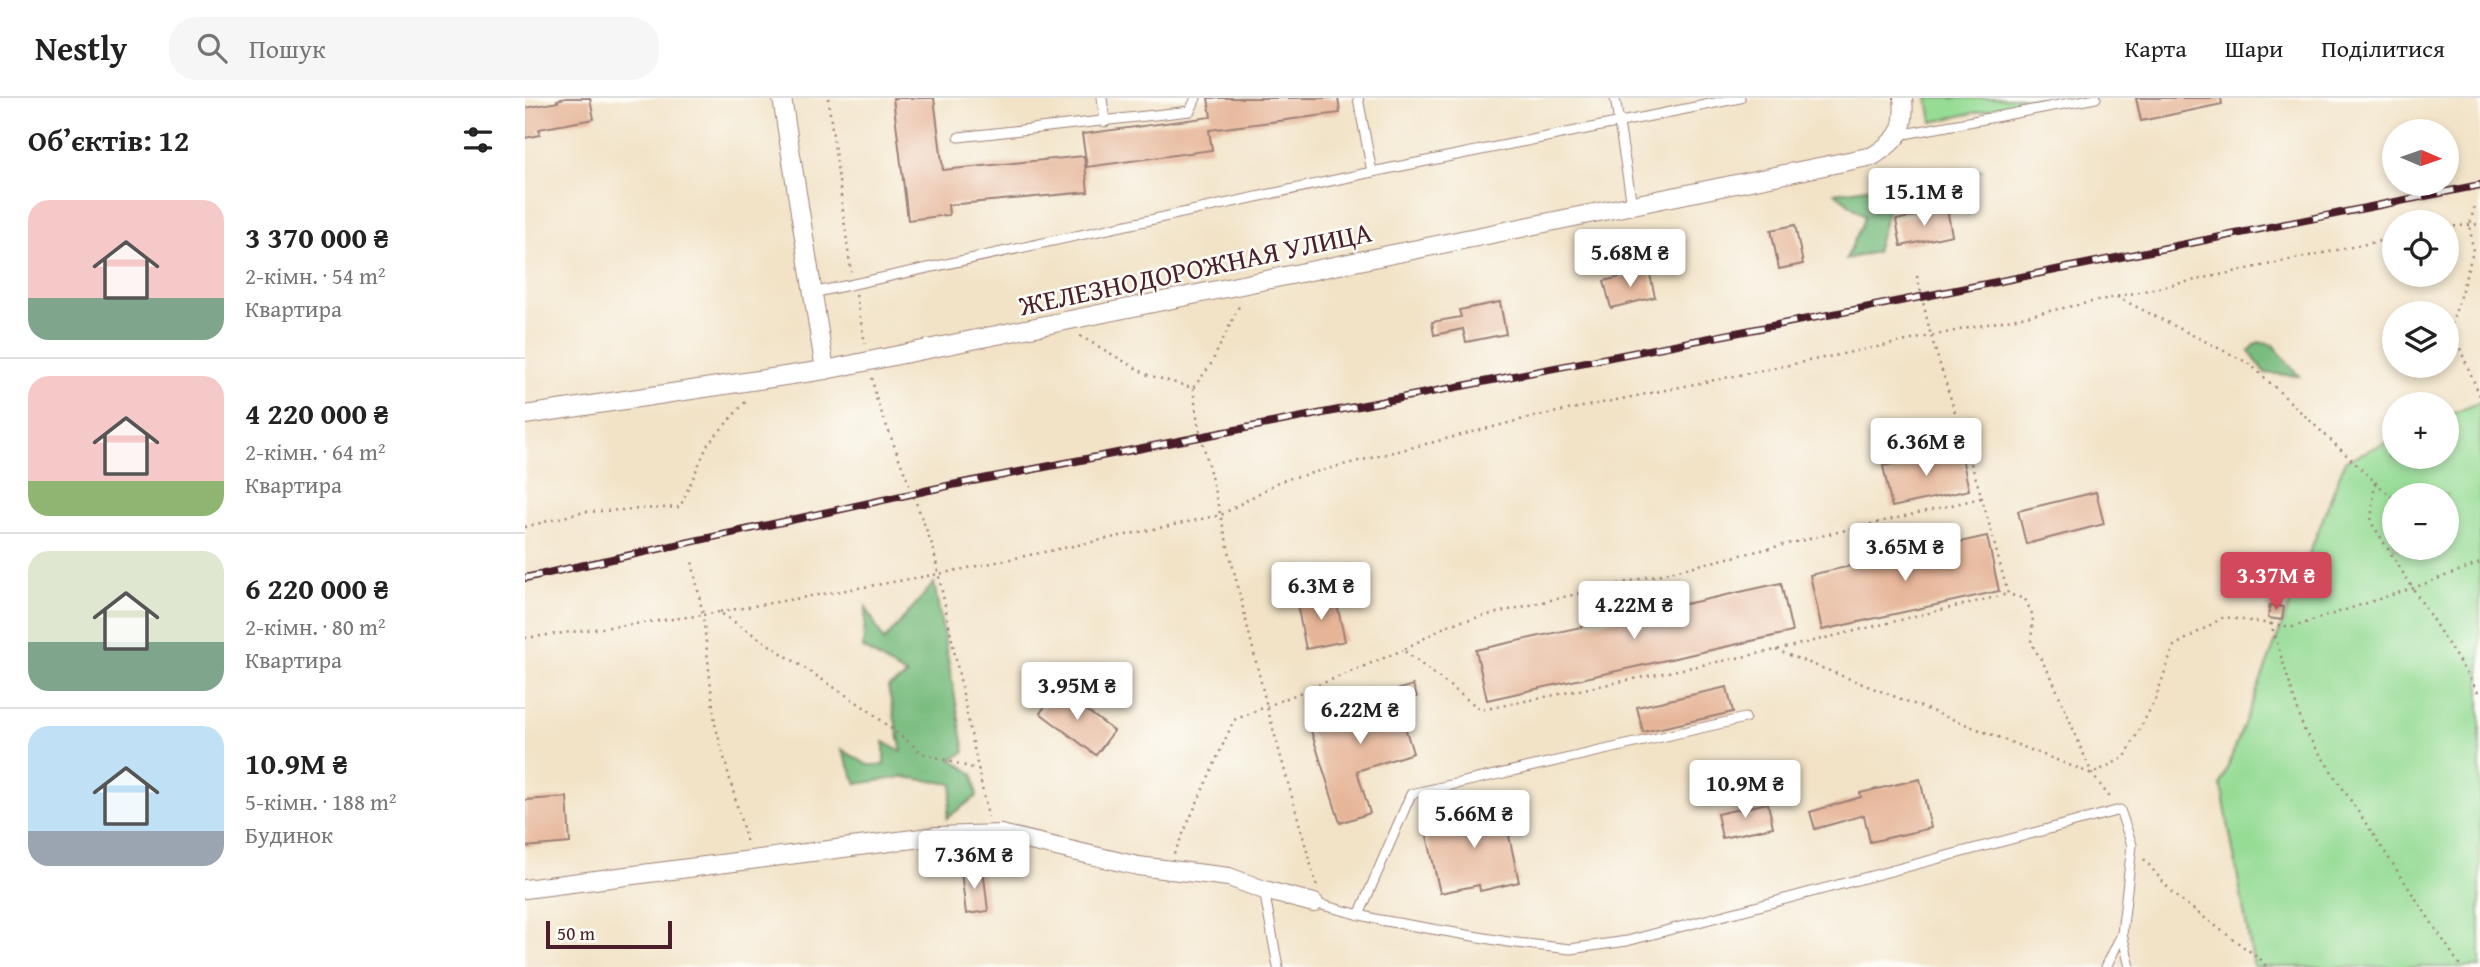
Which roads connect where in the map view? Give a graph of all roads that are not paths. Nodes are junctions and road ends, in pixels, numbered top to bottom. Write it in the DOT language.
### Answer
graph roads {
  1 [pos="782,98"];
  2 [pos="1102,98"];
  3 [pos="1196,98"];
  4 [pos="1358,98"];
  5 [pos="1615,98"];
  6 [pos="1739,98"];
  7 [pos="1903,98"];
  8 [pos="2096,98"];
  9 [pos="1105,122"];
  10 [pos="1618,123"];
  11 [pos="1897,135"];
  12 [pos="960,137"];
  13 [pos="1372,172"];
  14 [pos="1632,205"];
  15 [pos="812,293"];
  16 [pos="825,370"];
  17 [pos="525,415"];
  18 [pos="1745,718"];
  19 [pos="525,889"];
  20 [pos="1264,890"];
  21 [pos="1318,904"];
  22 [pos="1359,915"];
  23 [pos="2122,934"];
  24 [pos="1278,967"];
  25 [pos="2106,967"];
  26 [pos="2130,967"];
  1 -- 15 [label="street"];
  2 -- 9 [label="lane"];
  3 -- 9 [label="lane"];
  4 -- 13 [label="lane"];
  5 -- 10 [label="lane"];
  6 -- 10 [label="lane"];
  7 -- 11 [label="street"];
  8 -- 11 [label="lane"];
  9 -- 12 [label="lane"];
  10 -- 13 [label="lane"];
  10 -- 14 [label="lane"];
  11 -- 14 [label="street, ЖЕЛЕЗНОДОРОЖНАЯ УЛИЦА"];
  13 -- 15 [label="lane"];
  14 -- 16 [label="street, ЖЕЛЕЗНОДОРОЖНАЯ УЛИЦА"];
  15 -- 16 [label="street"];
  16 -- 17 [label="street, ЖЕЛЕЗНОДОРОЖНАЯ УЛИЦА"];
  18 -- 22 [label="lane"];
  19 -- 20 [label="street"];
  20 -- 21 [label="street"];
  20 -- 24 [label="lane"];
  21 -- 22 [label="lane"];
  22 -- 23 [label="lane"];
  23 -- 25 [label="lane"];
  23 -- 26 [label="lane"];
}
